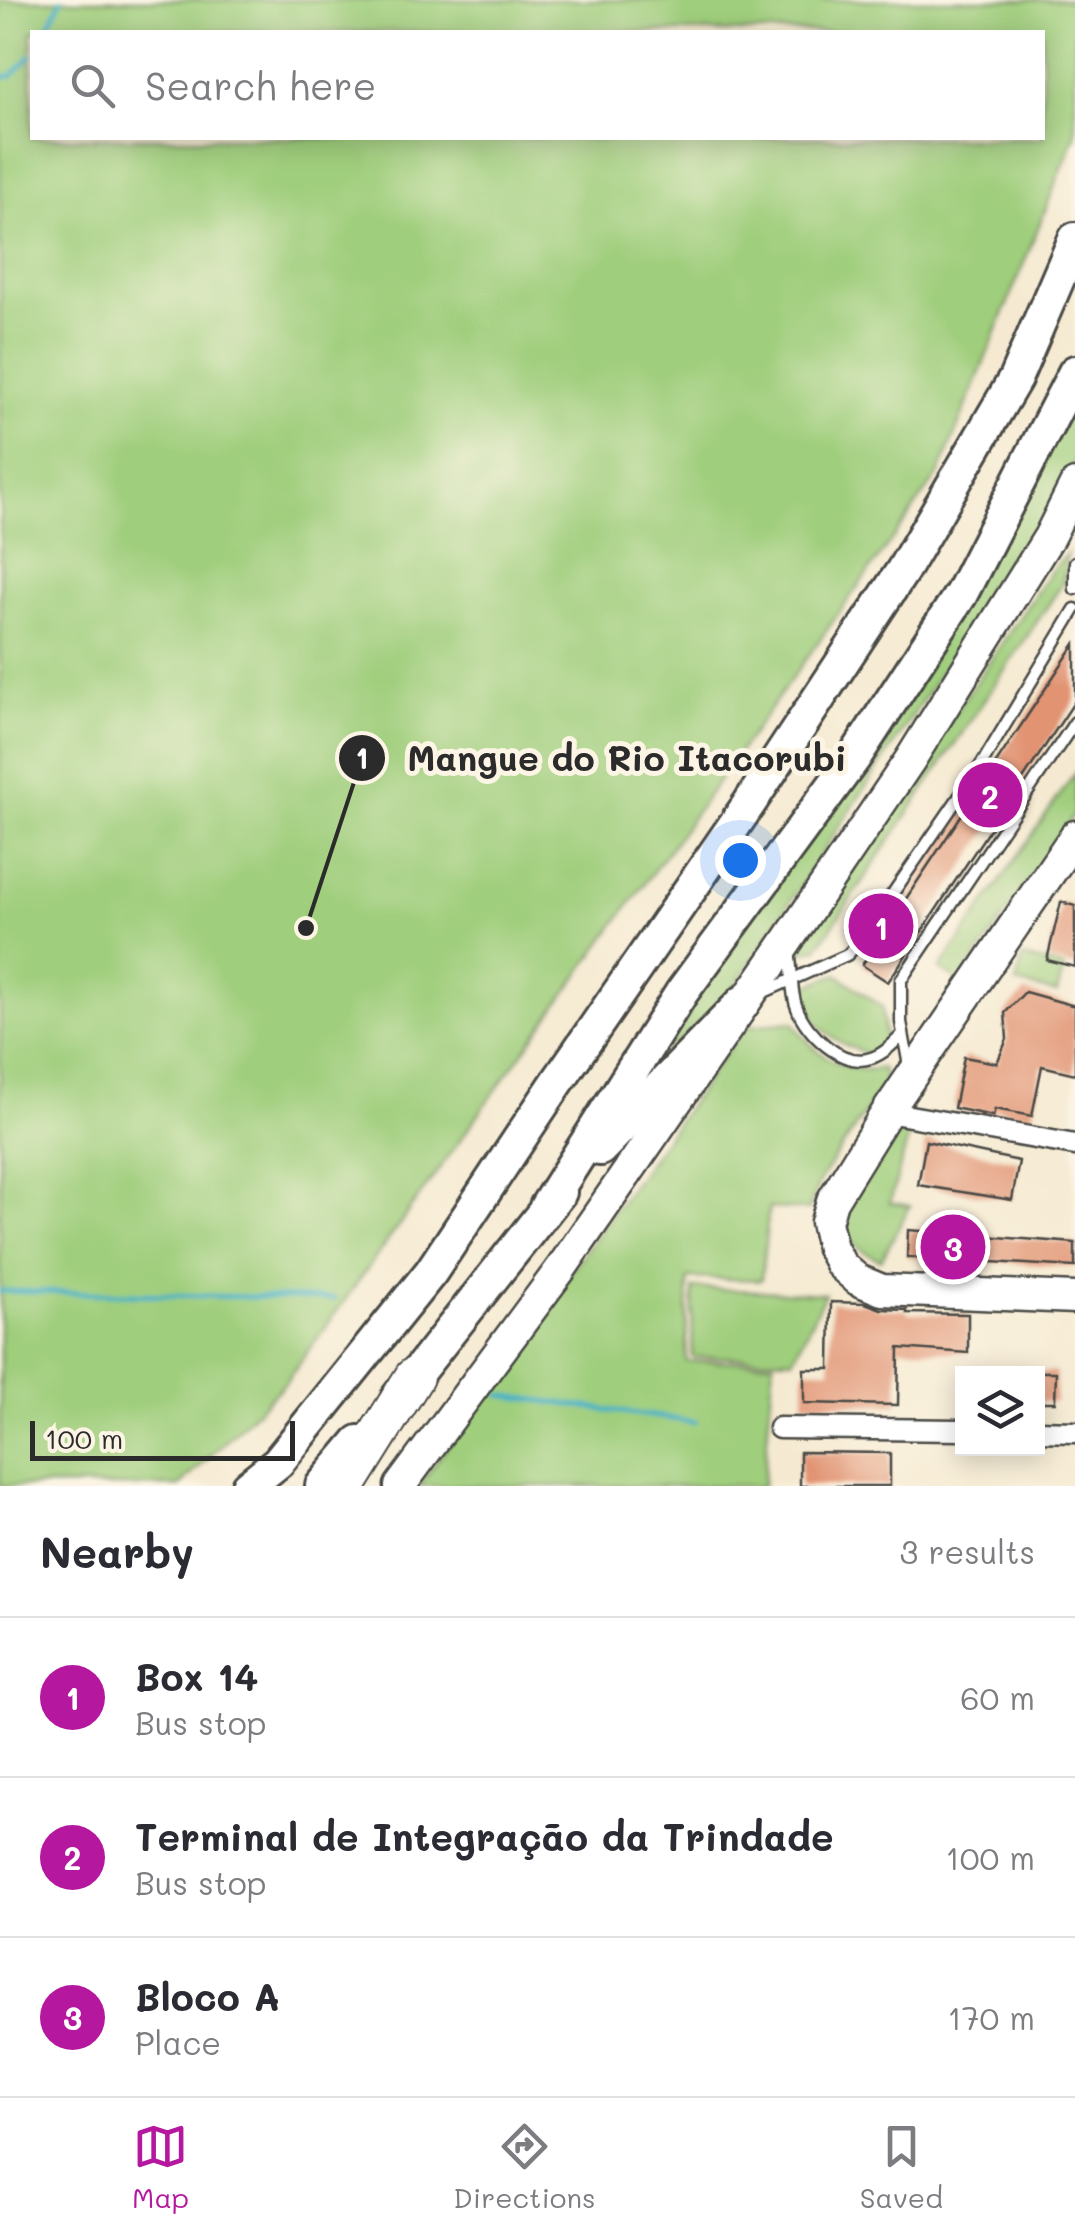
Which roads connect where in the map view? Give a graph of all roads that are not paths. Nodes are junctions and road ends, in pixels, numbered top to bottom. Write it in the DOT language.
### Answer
graph roads {
  1 [pos="1075,239"];
  2 [pos="1070,391"];
  3 [pos="991,421"];
  4 [pos="1075,485"];
  5 [pos="1062,531"];
  6 [pos="1075,562"];
  7 [pos="1075,589"];
  8 [pos="1075,609"];
  9 [pos="1075,722"];
  10 [pos="1075,836"];
  11 [pos="786,943"];
  12 [pos="794,978"];
  13 [pos="743,1002"];
  14 [pos="903,1034"];
  15 [pos="912,1076"];
  16 [pos="887,1112"];
  17 [pos="1075,1145"];
  18 [pos="546,1208"];
  19 [pos="1075,1298"];
  20 [pos="414,1377"];
  21 [pos="780,1428"];
  22 [pos="955,1430"];
  23 [pos="1045,1431"];
  24 [pos="1075,1432"];
  25 [pos="267,1474"];
  26 [pos="248,1486"];
  27 [pos="322,1486"];
  28 [pos="346,1486"];
  29 [pos="400,1486"];
  1 -- 3 [label="main road"];
  2 -- 3 [label="main road"];
  2 -- 18 [label="main road"];
  3 -- 25 [label="main road"];
  4 -- 5 [label="main road"];
  5 -- 11 [label="main road"];
  6 -- 7 [label="lane"];
  8 -- 12 [label="lane"];
  9 -- 14 [label="lane"];
  10 -- 15 [label="main road"];
  11 -- 12 [label="lane"];
  11 -- 13 [label="main road"];
  12 -- 13 [label="lane"];
  12 -- 14 [label="lane"];
  13 -- 18 [label="main road"];
  13 -- 29 [label="main road"];
  14 -- 15 [label="lane"];
  15 -- 16 [label="main road"];
  16 -- 17 [label="street"];
  16 -- 19 [label="main road"];
  18 -- 20 [label="main road"];
  20 -- 27 [label="main road"];
  20 -- 28 [label="highway"];
  21 -- 22 [label="street"];
  23 -- 24 [label="street"];
  25 -- 26 [label="main road"];
}
